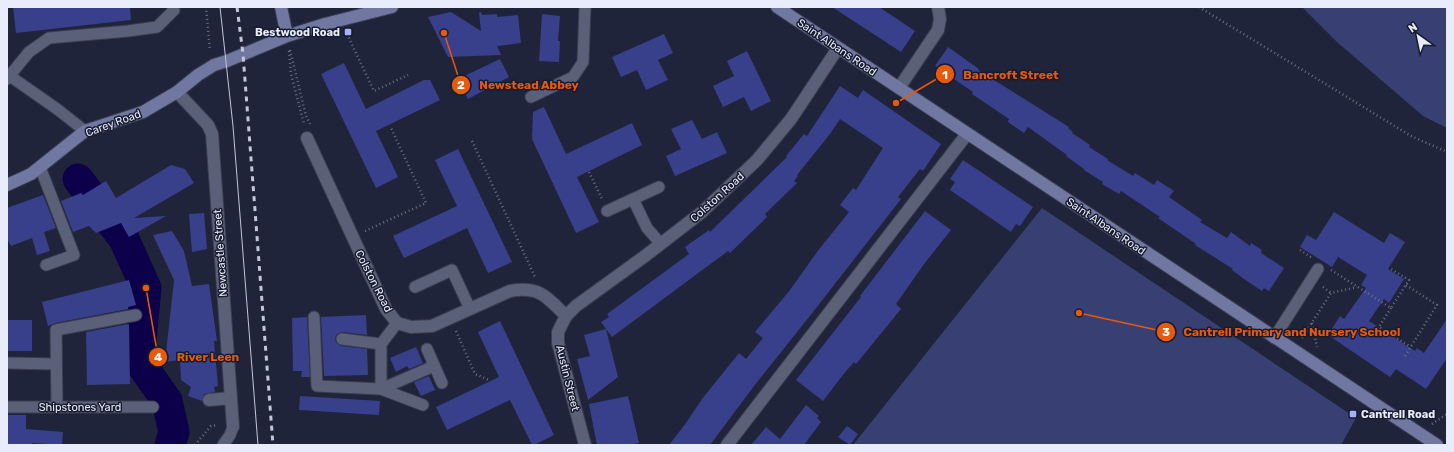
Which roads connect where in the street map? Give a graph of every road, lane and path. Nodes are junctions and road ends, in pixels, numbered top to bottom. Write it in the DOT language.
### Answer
graph roads {
  1 [pos="173,7"];
  2 [pos="206,7"];
  3 [pos="281,7"];
  4 [pos="392,7"];
  5 [pos="585,7"];
  6 [pos="777,7"];
  7 [pos="938,7"];
  8 [pos="1199,7"];
  9 [pos="346,31"];
  10 [pos="287,36"];
  11 [pos="838,48"];
  12 [pos="214,65"];
  13 [pos="408,75"];
  14 [pos="8,76"];
  15 [pos="899,88"];
  16 [pos="177,92"];
  17 [pos="531,97"];
  18 [pos="391,128"];
  19 [pos="85,131"];
  20 [pos="310,133"];
  21 [pos="967,134"];
  22 [pos="472,142"];
  23 [pos="1447,152"];
  24 [pos="40,167"];
  25 [pos="589,172"];
  26 [pos="7,184"];
  27 [pos="659,187"];
  28 [pos="633,199"];
  29 [pos="607,211"];
  30 [pos="362,232"];
  31 [pos="661,244"];
  32 [pos="1300,250"];
  33 [pos="46,265"];
  34 [pos="1321,266"];
  35 [pos="1392,269"];
  36 [pos="536,279"];
  37 [pos="1406,285"];
  38 [pos="1358,286"];
  39 [pos="415,287"];
  40 [pos="1391,308"];
  41 [pos="470,309"];
  42 [pos="136,315"];
  43 [pos="566,316"];
  44 [pos="314,317"];
  45 [pos="449,318"];
  46 [pos="397,323"];
  47 [pos="1312,323"];
  48 [pos="1274,338"];
  49 [pos="342,339"];
  50 [pos="1301,340"];
  51 [pos="381,344"];
  52 [pos="1411,347"];
  53 [pos="427,349"];
  54 [pos="1318,351"];
  55 [pos="1406,356"];
  56 [pos="7,363"];
  57 [pos="56,364"];
  58 [pos="434,366"];
  59 [pos="490,380"];
  60 [pos="442,383"];
  61 [pos="381,389"];
  62 [pos="231,398"];
  63 [pos="209,400"];
  64 [pos="423,405"];
  65 [pos="7,407"];
  66 [pos="57,407"];
  67 [pos="153,407"];
  68 [pos="233,425"];
  69 [pos="195,445"];
  70 [pos="223,445"];
  71 [pos="585,445"];
  72 [pos="727,445"];
  73 [pos="1436,445"];
  1 -- 14 [label="lane"];
  2 -- 12 [label="path"];
  3 -- 10 [label="street"];
  4 -- 10 [label="street"];
  5 -- 17 [label="lane"];
  6 -- 11 [label="street, Saint Albans Road"];
  7 -- 15 [label="street"];
  8 -- 23 [label="path"];
  9 -- 13 [label="path"];
  10 -- 12 [label="street, Carey Road"];
  10 -- 20 [label="path"];
  10 -- 20 [label="path"];
  11 -- 15 [label="street, Saint Albans Road"];
  11 -- 31 [label="street, Colston Road"];
  12 -- 16 [label="street, Carey Road"];
  14 -- 19 [label="lane"];
  15 -- 21 [label="street, Saint Albans Road"];
  16 -- 19 [label="street, Carey Road"];
  16 -- 62 [label="street, Newcastle Street"];
  18 -- 30 [label="path"];
  19 -- 24 [label="street, Carey Road"];
  20 -- 46 [label="street, Colston Road"];
  21 -- 48 [label="street, Saint Albans Road"];
  21 -- 72 [label="street"];
  22 -- 36 [label="path"];
  24 -- 26 [label="street, Carey Road"];
  24 -- 33 [label="lane"];
  25 -- 29 [label="path"];
  27 -- 28 [label="lane"];
  28 -- 29 [label="lane"];
  28 -- 31 [label="lane"];
  31 -- 43 [label="street, Colston Road"];
  32 -- 34 [label="path"];
  34 -- 38 [label="path"];
  34 -- 48 [label="lane"];
  35 -- 37 [label="path"];
  37 -- 40 [label="path"];
  37 -- 52 [label="path"];
  38 -- 40 [label="path"];
  38 -- 47 [label="path"];
  39 -- 41 [label="lane"];
  40 -- 52 [label="path"];
  41 -- 43 [label="street, Colston Road"];
  41 -- 45 [label="street, Colston Road"];
  42 -- 57 [label="lane"];
  43 -- 71 [label="street, Austin Street"];
  44 -- 61 [label="lane"];
  45 -- 46 [label="street, Colston Road"];
  45 -- 59 [label="path"];
  46 -- 51 [label="lane"];
  47 -- 50 [label="path"];
  47 -- 54 [label="path"];
  48 -- 73 [label="street, Saint Albans Road"];
  49 -- 51 [label="lane"];
  51 -- 61 [label="lane"];
  52 -- 55 [label="path"];
  53 -- 58 [label="lane"];
  56 -- 57 [label="lane"];
  57 -- 66 [label="lane"];
  58 -- 60 [label="lane"];
  58 -- 61 [label="lane"];
  61 -- 64 [label="lane"];
  62 -- 63 [label="street"];
  62 -- 68 [label="street, Newcastle Street"];
  65 -- 66 [label="lane, Shipstones Yard"];
  66 -- 67 [label="lane, Shipstones Yard"];
  68 -- 69 [label="path"];
  68 -- 70 [label="lane"];
}
